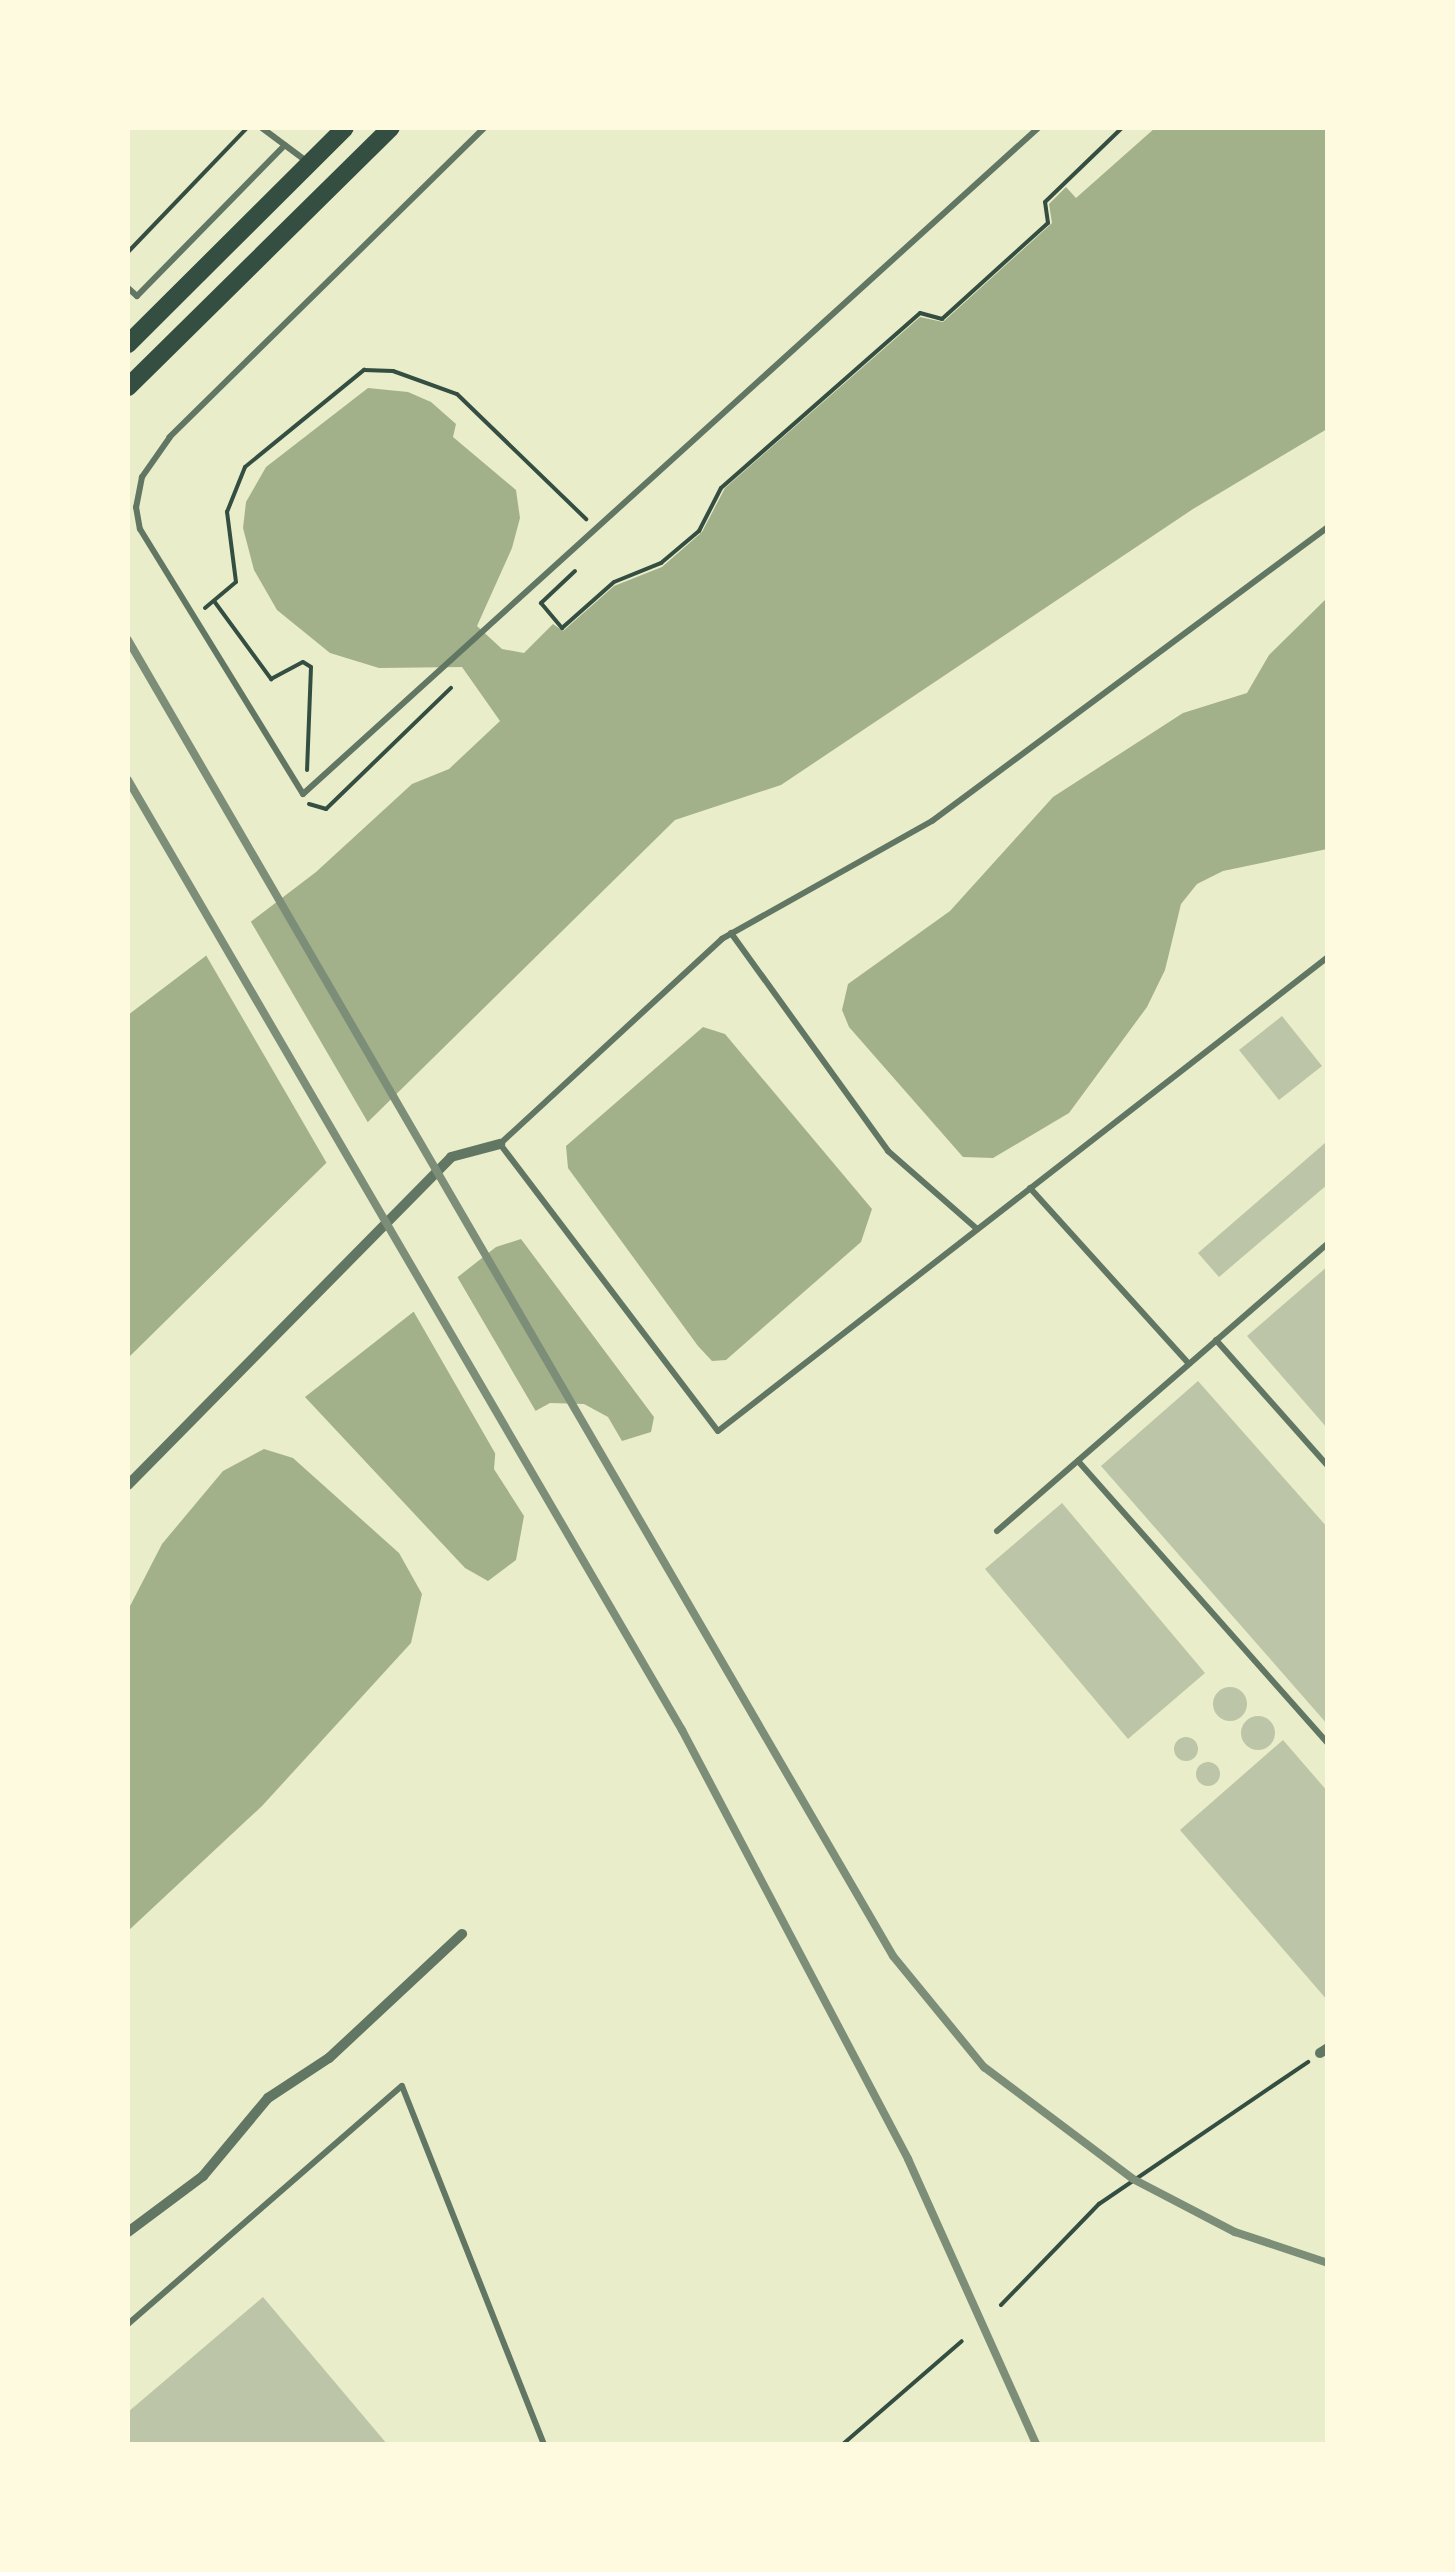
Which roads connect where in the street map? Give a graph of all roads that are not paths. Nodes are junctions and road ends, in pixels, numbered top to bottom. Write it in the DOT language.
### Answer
graph roads {
  1 [pos="262,128"];
  2 [pos="346,128"];
  3 [pos="392,128"];
  4 [pos="484,128"];
  5 [pos="1038,128"];
  6 [pos="285,145"];
  7 [pos="310,164"];
  8 [pos="128,288"];
  9 [pos="128,344"];
  10 [pos="128,387"];
  11 [pos="1328,527"];
  12 [pos="731,934"];
  13 [pos="1328,957"];
  14 [pos="500,1144"];
  15 [pos="1030,1188"];
  16 [pos="978,1229"];
  17 [pos="1328,1243"];
  18 [pos="1216,1340"];
  19 [pos="1189,1364"];
  20 [pos="1078,1462"];
  21 [pos="1328,1466"];
  22 [pos="128,1485"];
  23 [pos="997,1532"];
  24 [pos="1328,1744"];
  25 [pos="462,1934"];
  26 [pos="128,2232"];
  27 [pos="128,2324"];
  28 [pos="544,2444"];
  1 -- 6 [label="lane"];
  2 -- 7 [label="main road"];
  3 -- 10 [label="main road"];
  4 -- 5 [label="lane"];
  6 -- 7 [label="lane"];
  6 -- 8 [label="lane"];
  7 -- 9 [label="main road"];
  11 -- 12 [label="lane"];
  12 -- 14 [label="lane"];
  12 -- 16 [label="lane"];
  13 -- 15 [label="lane"];
  14 -- 16 [label="lane"];
  14 -- 22 [label="street"];
  15 -- 16 [label="lane"];
  15 -- 19 [label="lane"];
  17 -- 18 [label="lane"];
  18 -- 19 [label="lane"];
  18 -- 21 [label="lane"];
  19 -- 20 [label="lane"];
  20 -- 23 [label="lane"];
  20 -- 24 [label="lane"];
  25 -- 26 [label="street"];
  27 -- 28 [label="lane"];
}
